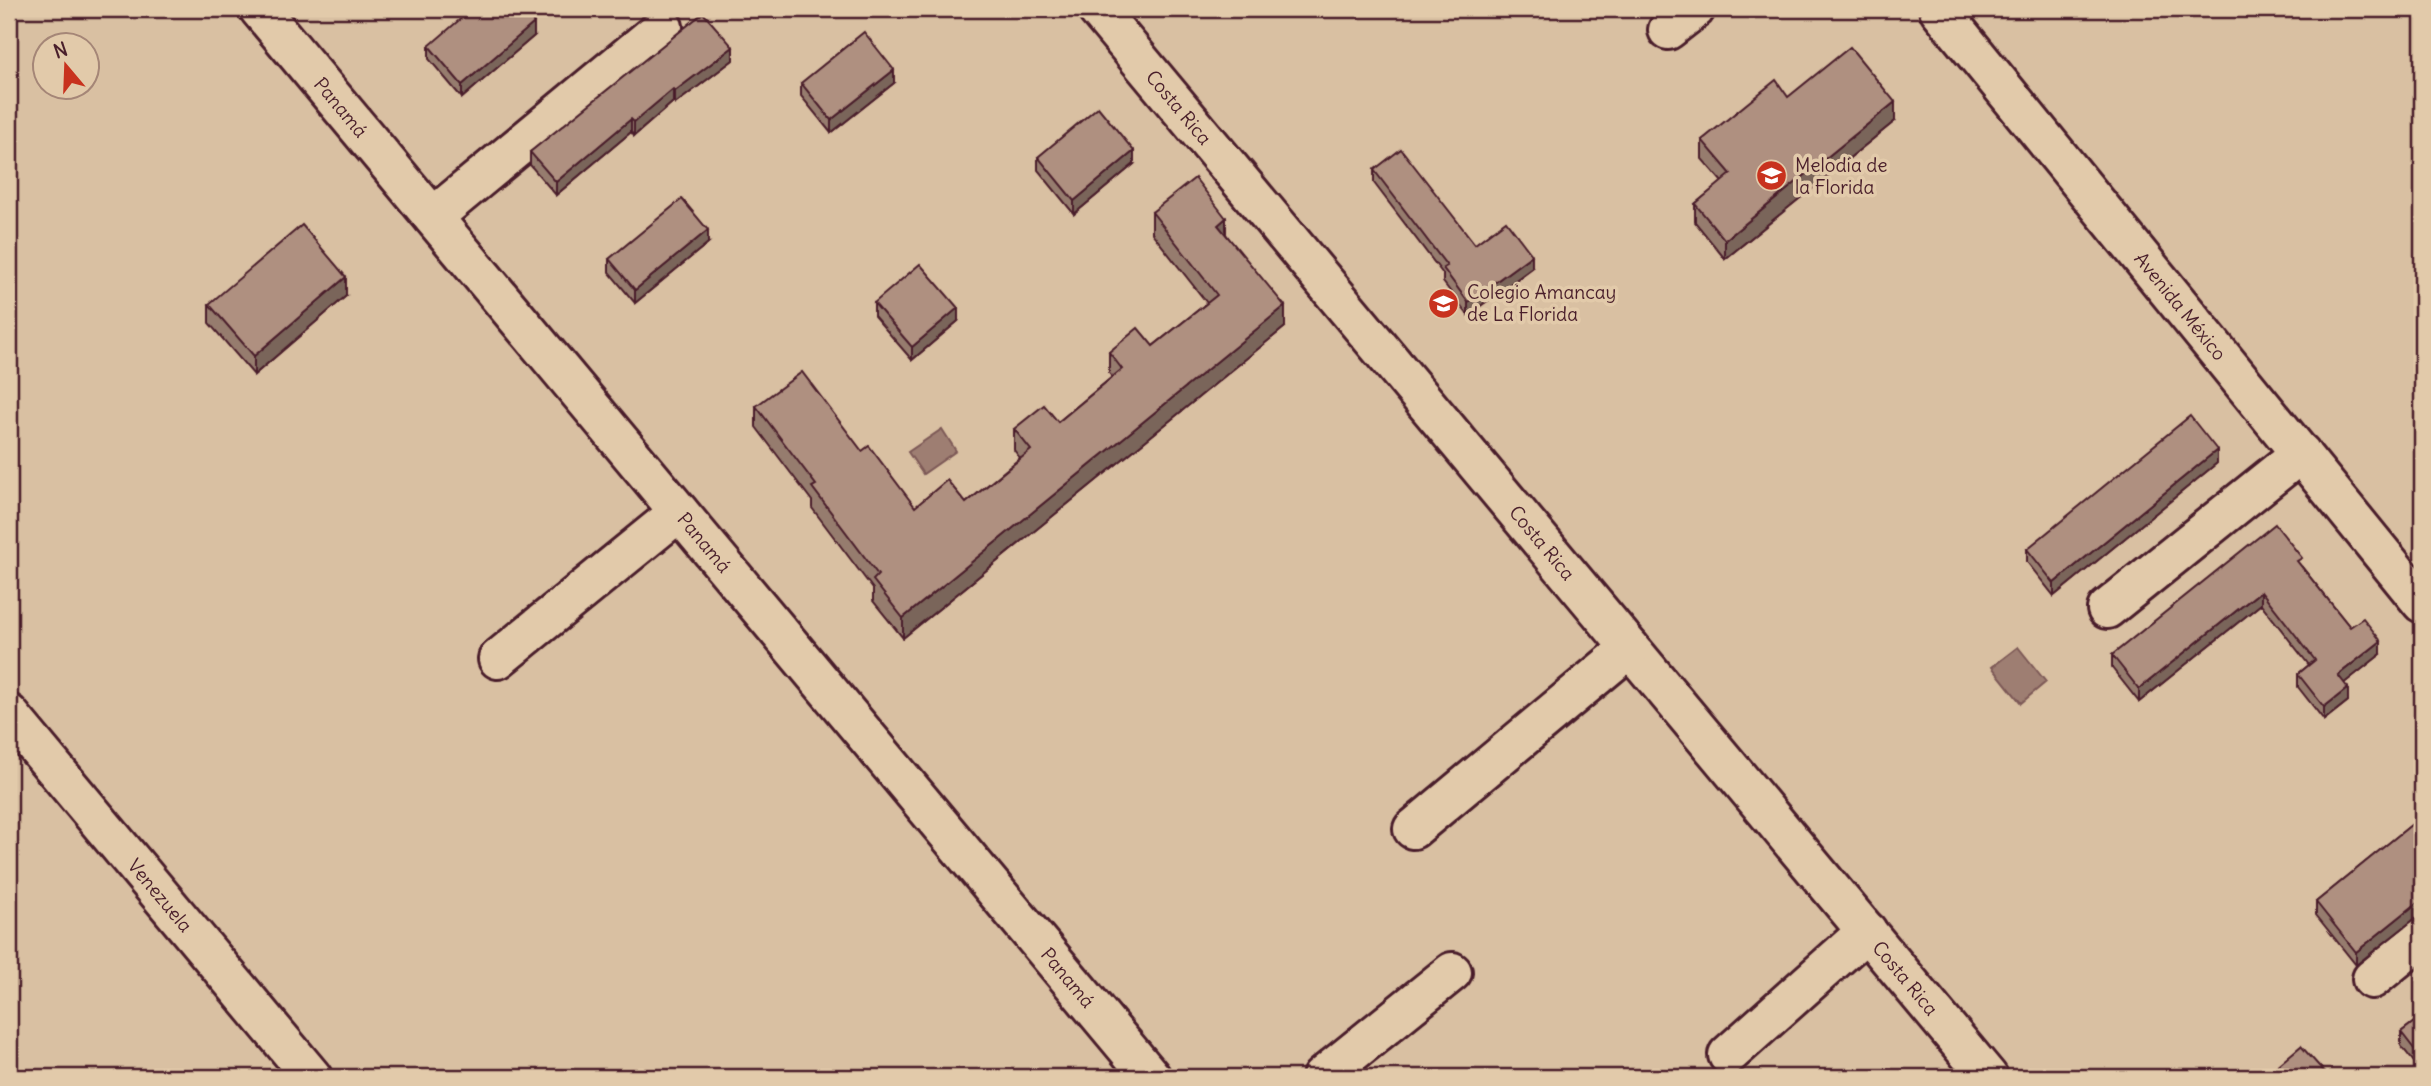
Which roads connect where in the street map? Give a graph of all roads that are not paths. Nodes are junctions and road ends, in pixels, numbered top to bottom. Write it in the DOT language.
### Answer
graph roads {
  1 [pos="259,9"];
  2 [pos="1097,9"];
  3 [pos="1939,9"];
  4 [pos="663,27"];
  5 [pos="433,217"];
  6 [pos="2301,453"];
  7 [pos="679,512"];
  8 [pos="2422,603"];
  9 [pos="2107,609"];
  10 [pos="1630,648"];
  11 [pos="498,659"];
  12 [pos="9,714"];
  13 [pos="1413,829"];
  14 [pos="1867,932"];
  15 [pos="2422,938"];
  16 [pos="1452,972"];
  17 [pos="2372,979"];
  18 [pos="1728,1055"];
  19 [pos="312,1077"];
  20 [pos="1150,1077"];
  21 [pos="1322,1077"];
  22 [pos="1988,1077"];
  1 -- 5 [label="street, Panamá"];
  2 -- 10 [label="street, Costa Rica"];
  3 -- 6 [label="street, Avenida México"];
  4 -- 5 [label="street"];
  5 -- 7 [label="street, Panamá"];
  6 -- 8 [label="street, Avenida México"];
  6 -- 9 [label="street"];
  7 -- 11 [label="street"];
  7 -- 20 [label="street, Panamá"];
  10 -- 13 [label="street"];
  10 -- 14 [label="street, Costa Rica"];
  12 -- 19 [label="street, Venezuela"];
  14 -- 18 [label="street"];
  14 -- 22 [label="street, Costa Rica"];
  15 -- 17 [label="street"];
  16 -- 21 [label="street"];
}
